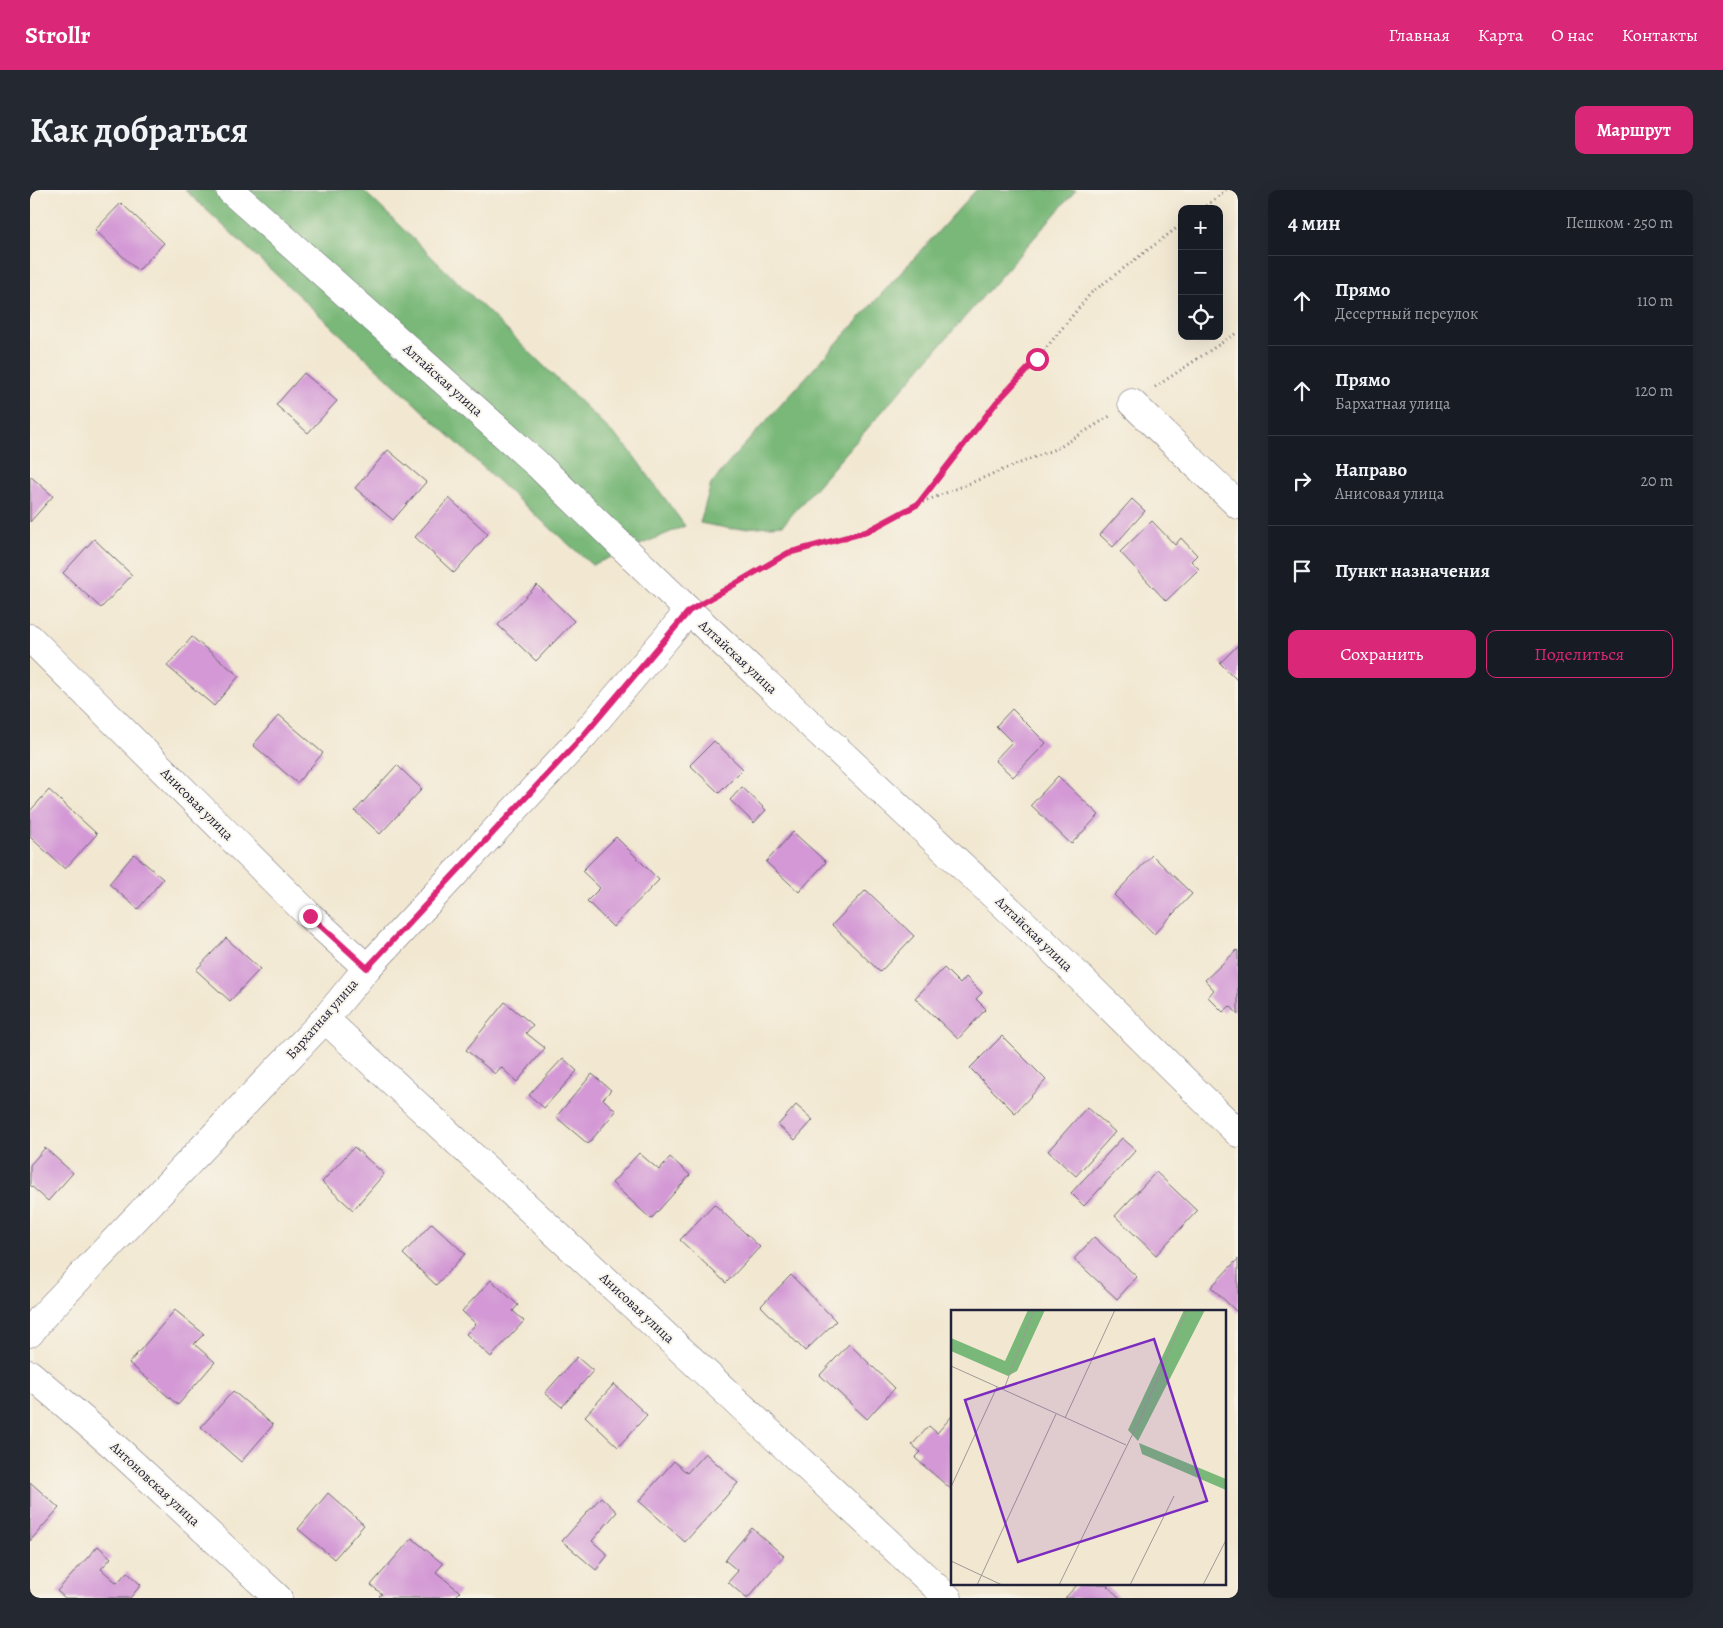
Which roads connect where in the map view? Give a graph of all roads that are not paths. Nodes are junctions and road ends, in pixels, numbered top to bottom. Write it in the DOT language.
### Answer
graph roads {
  1 [pos="230,190"];
  2 [pos="1132,403"];
  3 [pos="1238,505"];
  4 [pos="689,611"];
  5 [pos="30,638"];
  6 [pos="367,968"];
  7 [pos="325,1019"];
  8 [pos="1238,1134"];
  9 [pos="34,1320"];
  10 [pos="30,1374"];
  11 [pos="278,1598"];
  12 [pos="948,1598"];
  1 -- 4 [label="street, Алтайская улица"];
  2 -- 3 [label="street"];
  4 -- 6 [label="street, Бархатная улица"];
  4 -- 8 [label="street, Алтайская улица"];
  5 -- 6 [label="street, Анисовая улица"];
  6 -- 7 [label="street, Бархатная улица"];
  7 -- 9 [label="street, Бархатная улица"];
  7 -- 12 [label="street, Анисовая улица"];
  10 -- 11 [label="street, Антоновская улица"];
}
